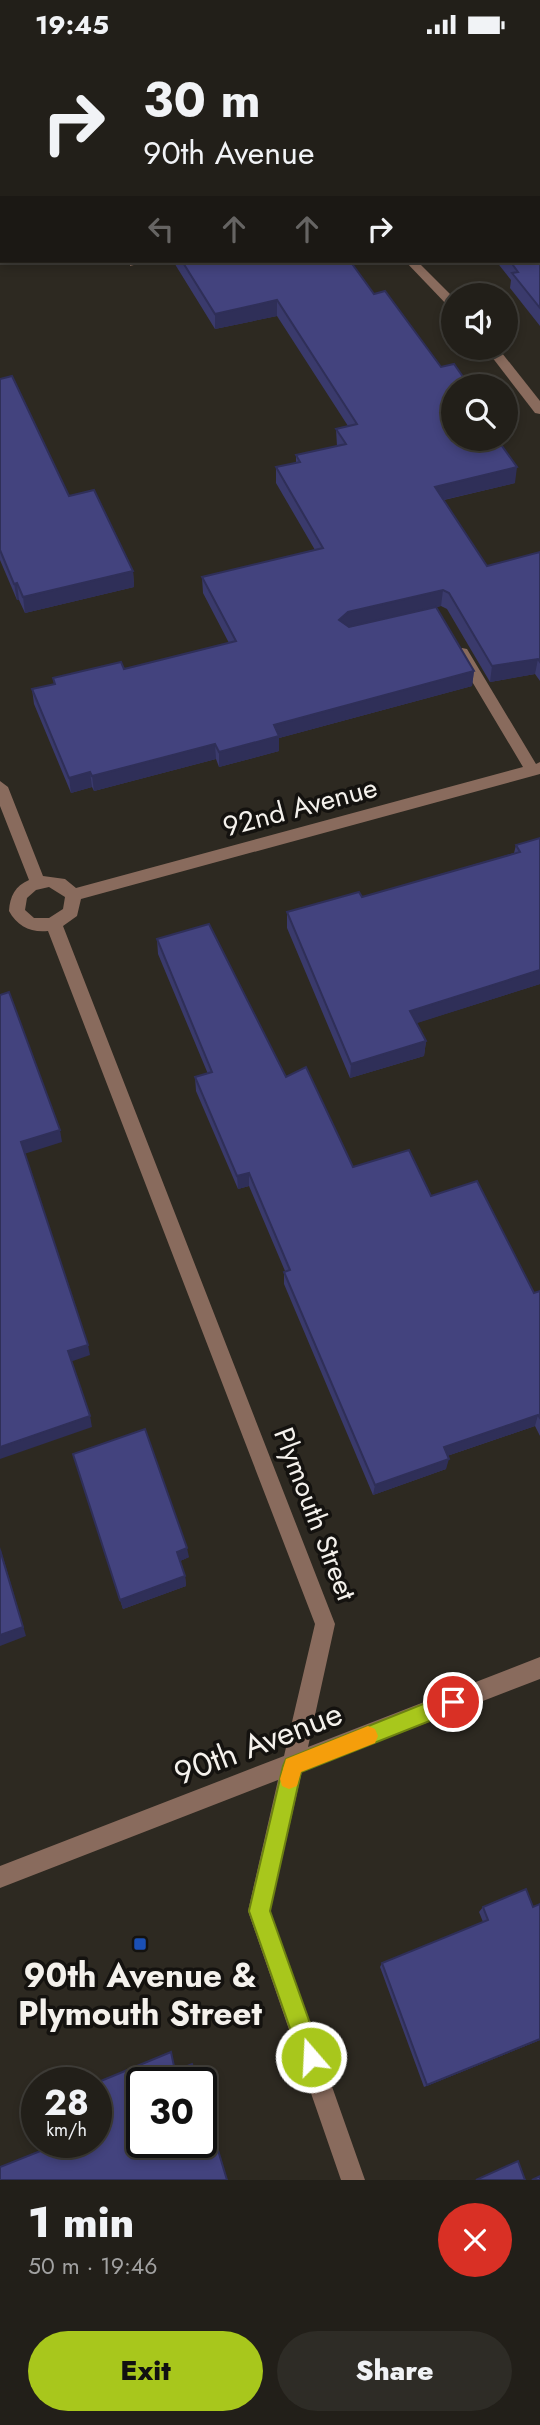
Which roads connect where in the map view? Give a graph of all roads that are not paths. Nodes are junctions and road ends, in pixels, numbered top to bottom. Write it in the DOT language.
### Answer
graph roads {
  1 [pos="413,263"];
  2 [pos="441,292"];
  3 [pos="500,360"];
  4 [pos="540,410"];
  5 [pos="453,637"];
  6 [pos="536,769"];
  7 [pos="0,787"];
  8 [pos="38,882"];
  9 [pos="73,895"];
  10 [pos="17,911"];
  11 [pos="0,915"];
  12 [pos="54,925"];
  13 [pos="540,1668"];
  14 [pos="293,1766"];
  15 [pos="0,1877"];
  16 [pos="353,2180"];
  1 -- 2 [label="street"];
  3 -- 4 [label="street"];
  5 -- 6 [label="street"];
  6 -- 9 [label="street, 92nd Avenue"];
  7 -- 8 [label="street"];
  8 -- 9 [label="street"];
  8 -- 10 [label="street"];
  9 -- 12 [label="street"];
  10 -- 11 [label="street"];
  10 -- 12 [label="street"];
  12 -- 14 [label="street, Plymouth Street"];
  13 -- 14 [label="street, 90th Avenue"];
  14 -- 15 [label="street, 90th Avenue"];
  14 -- 16 [label="street, Plymouth Street"];
}
